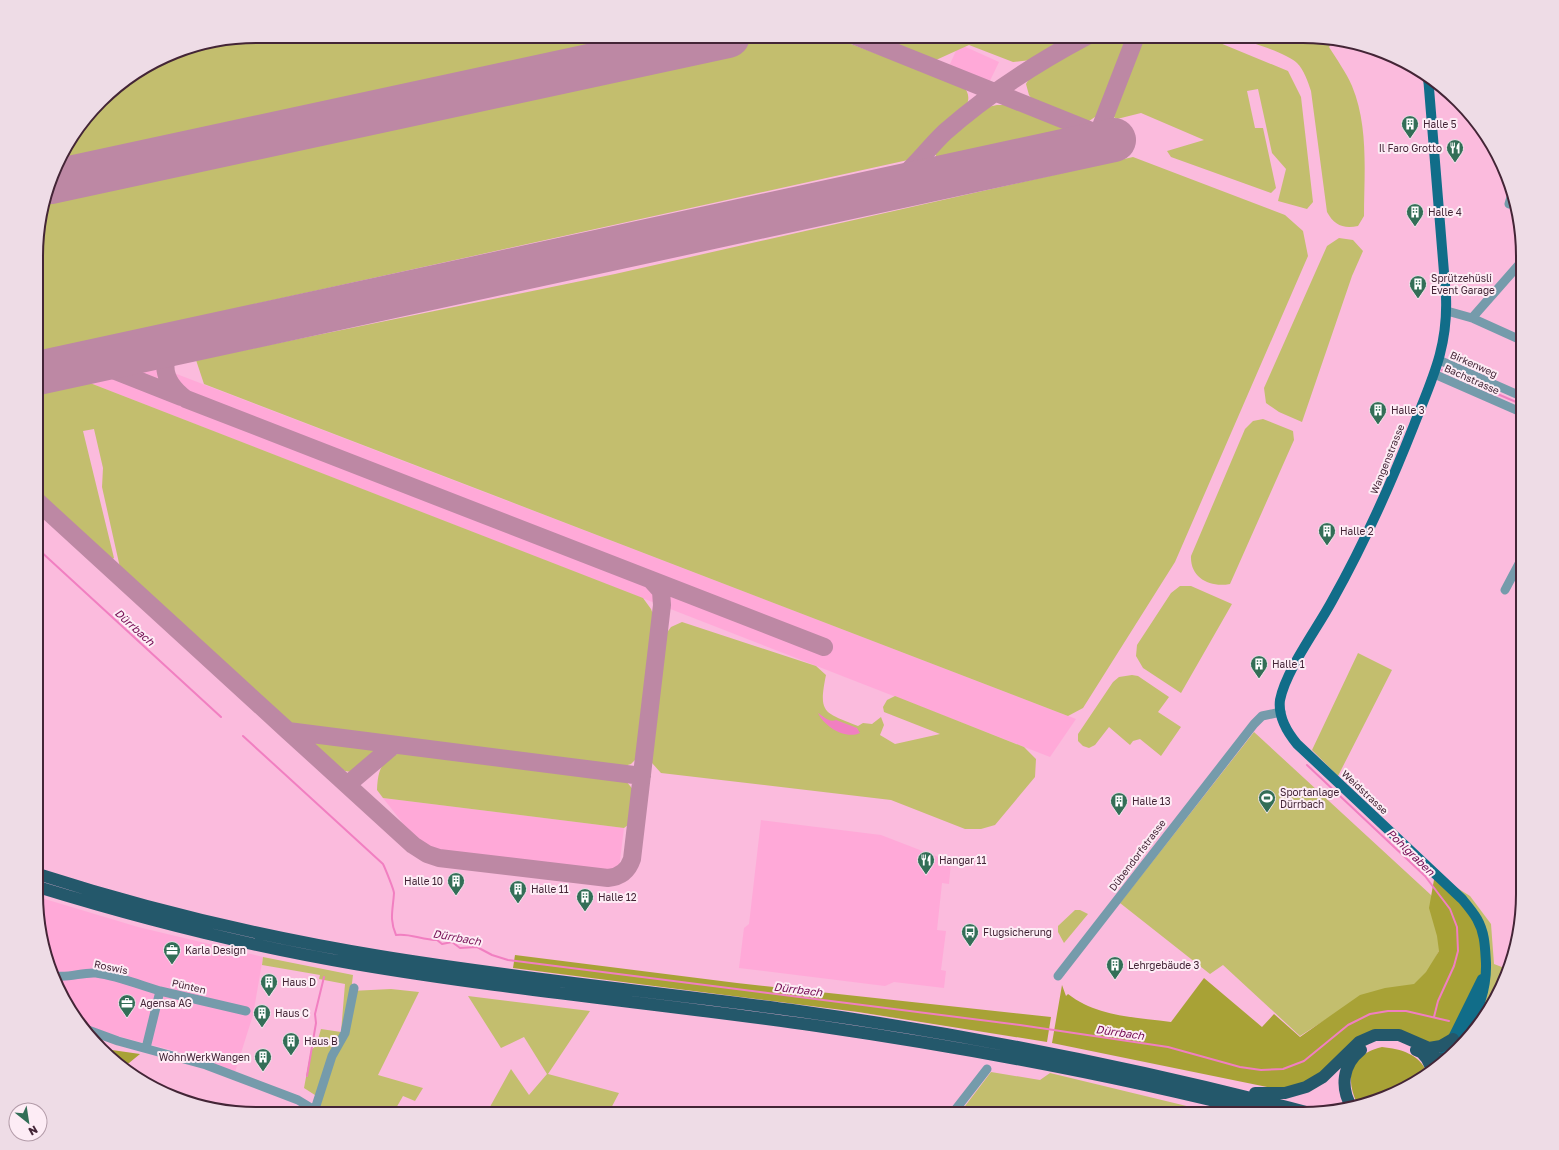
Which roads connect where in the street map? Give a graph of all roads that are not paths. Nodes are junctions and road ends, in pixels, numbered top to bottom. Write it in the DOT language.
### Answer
graph roads {
  1 [pos="1428,84"];
  2 [pos="1516,267"];
  3 [pos="1447,311"];
  4 [pos="1472,318"];
  5 [pos="1516,337"];
  6 [pos="1439,360"];
  7 [pos="1434,374"];
  8 [pos="1516,391"];
  9 [pos="1516,410"];
  10 [pos="1516,568"];
  11 [pos="1505,590"];
  12 [pos="1281,712"];
  13 [pos="43,875"];
  14 [pos="43,888"];
  15 [pos="59,976"];
  16 [pos="1058,976"];
  17 [pos="354,988"];
  18 [pos="160,991"];
  19 [pos="246,1011"];
  20 [pos="94,1032"];
  21 [pos="1456,1042"];
  22 [pos="146,1048"];
  23 [pos="1424,1050"];
  24 [pos="1440,1057"];
  25 [pos="1430,1065"];
  26 [pos="986,1069"];
  27 [pos="1209,1087"];
  28 [pos="1349,1102"];
  29 [pos="1229,1104"];
  30 [pos="308,1107"];
  31 [pos="319,1107"];
  32 [pos="960,1107"];
  33 [pos="1234,1107"];
  34 [pos="1240,1107"];
  35 [pos="1287,1107"];
  1 -- 3 [label="main road, Wangenstrasse"];
  2 -- 4 [label="street"];
  3 -- 4 [label="street"];
  3 -- 6 [label="main road, Wangenstrasse"];
  4 -- 5 [label="street"];
  6 -- 7 [label="main road, Wangenstrasse"];
  6 -- 8 [label="street, Birkenweg"];
  7 -- 9 [label="street, Bachstrasse"];
  7 -- 12 [label="main road, Wangenstrasse"];
  10 -- 11 [label="street"];
  12 -- 16 [label="street, Dübendorfstrasse"];
  12 -- 21 [label="main road, Weidstrasse"];
  13 -- 27 [label="highway"];
  14 -- 29 [label="highway"];
  15 -- 18 [label="street, Roswis"];
  17 -- 31 [label="street"];
  18 -- 19 [label="street, Pünten"];
  18 -- 22 [label="street, Pünten"];
  20 -- 22 [label="street"];
  21 -- 23 [label="highway"];
  22 -- 30 [label="street"];
  23 -- 24 [label="highway"];
  23 -- 25 [label="highway"];
  23 -- 27 [label="highway"];
  23 -- 28 [label="highway"];
  26 -- 32 [label="street"];
  27 -- 35 [label="highway"];
  29 -- 33 [label="highway"];
  29 -- 34 [label="highway"];
}
